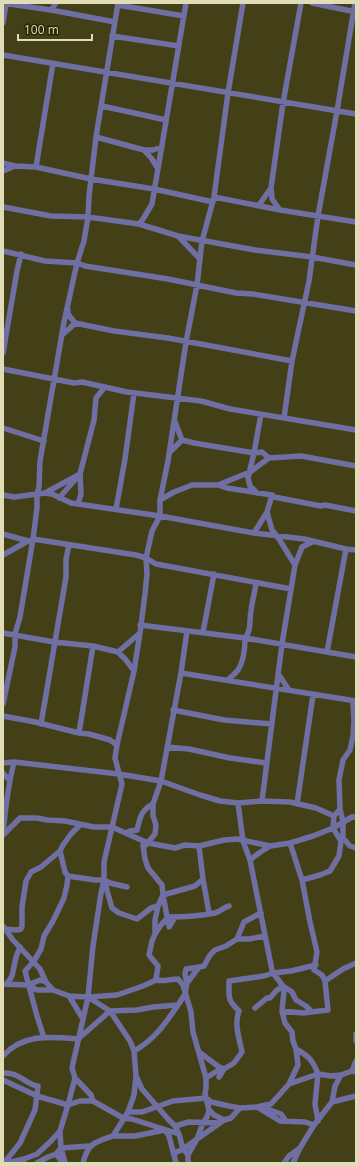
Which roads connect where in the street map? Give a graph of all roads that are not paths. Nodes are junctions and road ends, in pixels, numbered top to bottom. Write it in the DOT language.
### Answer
graph roads {
  1 [pos="5,3"];
  2 [pos="56,3"];
  3 [pos="186,3"];
  4 [pos="243,3"];
  5 [pos="301,3"];
  6 [pos="312,3"];
  7 [pos="355,3"];
  8 [pos="118,4"];
  9 [pos="51,10"];
  10 [pos="355,11"];
  11 [pos="184,16"];
  12 [pos="115,22"];
  13 [pos="3,23"];
  14 [pos="112,36"];
  15 [pos="179,46"];
  16 [pos="3,55"];
  17 [pos="53,63"];
  18 [pos="106,72"];
  19 [pos="173,84"];
  20 [pos="228,93"];
  21 [pos="283,103"];
  22 [pos="102,106"];
  23 [pos="337,111"];
  24 [pos="356,114"];
  25 [pos="166,120"];
  26 [pos="96,138"];
  27 [pos="162,147"];
  28 [pos="144,150"];
  29 [pos="3,163"];
  30 [pos="15,166"];
  31 [pos="36,167"];
  32 [pos="158,169"];
  33 [pos="3,171"];
  34 [pos="91,179"];
  35 [pos="271,188"];
  36 [pos="154,189"];
  37 [pos="213,200"];
  38 [pos="259,205"];
  39 [pos="3,207"];
  40 [pos="280,210"];
  41 [pos="318,216"];
  42 [pos="88,217"];
  43 [pos="356,222"];
  44 [pos="139,224"];
  45 [pos="178,236"];
  46 [pos="202,241"];
  47 [pos="3,251"];
  48 [pos="21,254"];
  49 [pos="312,257"];
  50 [pos="200,259"];
  51 [pos="77,263"];
  52 [pos="356,266"];
  53 [pos="197,285"];
  54 [pos="305,303"];
  55 [pos="67,305"];
  56 [pos="356,311"];
  57 [pos="75,323"];
  58 [pos="62,335"];
  59 [pos="186,342"];
  60 [pos="3,353"];
  61 [pos="292,361"];
  62 [pos="3,370"];
  63 [pos="54,379"];
  64 [pos="104,388"];
  65 [pos="134,393"];
  66 [pos="178,398"];
  67 [pos="261,414"];
  68 [pos="284,418"];
  69 [pos="175,422"];
  70 [pos="3,428"];
  71 [pos="356,430"];
  72 [pos="182,440"];
  73 [pos="44,441"];
  74 [pos="170,452"];
  75 [pos="254,453"];
  76 [pos="269,458"];
  77 [pos="356,466"];
  78 [pos="250,472"];
  79 [pos="80,474"];
  80 [pos="218,485"];
  81 [pos="45,493"];
  82 [pos="257,493"];
  83 [pos="37,494"];
  84 [pos="272,495"];
  85 [pos="3,496"];
  86 [pos="59,498"];
  87 [pos="160,500"];
  88 [pos="78,504"];
  89 [pos="116,509"];
  90 [pos="356,511"];
  91 [pos="267,512"];
  92 [pos="160,516"];
  93 [pos="254,533"];
  94 [pos="3,534"];
  95 [pos="276,536"];
  96 [pos="30,540"];
  97 [pos="314,542"];
  98 [pos="69,545"];
  99 [pos="346,549"];
  100 [pos="356,550"];
  101 [pos="3,555"];
  102 [pos="146,558"];
  103 [pos="295,565"];
  104 [pos="214,574"];
  105 [pos="256,583"];
  106 [pos="291,589"];
  107 [pos="140,625"];
  108 [pos="187,631"];
  109 [pos="203,632"];
  110 [pos="3,633"];
  111 [pos="140,633"];
  112 [pos="15,634"];
  113 [pos="245,638"];
  114 [pos="54,642"];
  115 [pos="282,644"];
  116 [pos="93,646"];
  117 [pos="118,652"];
  118 [pos="327,652"];
  119 [pos="356,657"];
  120 [pos="134,671"];
  121 [pos="181,673"];
  122 [pos="279,675"];
  123 [pos="228,680"];
  124 [pos="277,688"];
  125 [pos="289,690"];
  126 [pos="313,695"];
  127 [pos="354,701"];
  128 [pos="3,704"];
  129 [pos="174,710"];
  130 [pos="3,716"];
  131 [pos="40,724"];
  132 [pos="272,724"];
  133 [pos="79,733"];
  134 [pos="117,745"];
  135 [pos="167,747"];
  136 [pos="14,762"];
  137 [pos="3,763"];
  138 [pos="266,763"];
  139 [pos="3,773"];
  140 [pos="119,774"];
  141 [pos="130,776"];
  142 [pos="10,781"];
  143 [pos="161,781"];
  144 [pos="122,784"];
  145 [pos="262,801"];
  146 [pos="238,803"];
  147 [pos="152,804"];
  148 [pos="297,804"];
  149 [pos="340,808"];
  150 [pos="334,816"];
  151 [pos="356,817"];
  152 [pos="343,822"];
  153 [pos="80,825"];
  154 [pos="112,827"];
  155 [pos="333,828"];
  156 [pos="126,833"];
  157 [pos="155,834"];
  158 [pos="3,835"];
  159 [pos="243,840"];
  160 [pos="290,843"];
  161 [pos="146,845"];
  162 [pos="162,846"];
  163 [pos="199,846"];
  164 [pos="270,846"];
  165 [pos="356,848"];
  166 [pos="60,851"];
  167 [pos="250,860"];
  168 [pos="68,876"];
  169 [pos="203,879"];
  170 [pos="104,880"];
  171 [pos="302,880"];
  172 [pos="127,888"];
  173 [pos="163,895"];
  174 [pos="158,906"];
  175 [pos="229,906"];
  176 [pos="209,913"];
  177 [pos="261,913"];
  178 [pos="168,917"];
  179 [pos="175,917"];
  180 [pos="4,928"];
  181 [pos="155,934"];
  182 [pos="265,936"];
  183 [pos="237,939"];
  184 [pos="20,947"];
  185 [pos="34,961"];
  186 [pos="356,963"];
  187 [pos="316,964"];
  188 [pos="199,967"];
  189 [pos="25,971"];
  190 [pos="273,973"];
  191 [pos="12,976"];
  192 [pos="156,980"];
  193 [pos="325,981"];
  194 [pos="46,982"];
  195 [pos="5,984"];
  196 [pos="187,984"];
  197 [pos="28,985"];
  198 [pos="284,986"];
  199 [pos="53,990"];
  200 [pos="185,994"];
  201 [pos="69,996"];
  202 [pos="88,997"];
  203 [pos="178,1005"];
  204 [pos="255,1008"];
  205 [pos="110,1011"];
  206 [pos="282,1011"];
  207 [pos="311,1011"];
  208 [pos="83,1019"];
  209 [pos="356,1034"];
  210 [pos="44,1038"];
  211 [pos="78,1039"];
  212 [pos="356,1041"];
  213 [pos="296,1049"];
  214 [pos="134,1051"];
  215 [pos="199,1052"];
  216 [pos="3,1056"];
  217 [pos="356,1061"];
  218 [pos="224,1069"];
  219 [pos="355,1072"];
  220 [pos="3,1073"];
  221 [pos="318,1074"];
  222 [pos="341,1075"];
  223 [pos="136,1076"];
  224 [pos="219,1077"];
  225 [pos="74,1078"];
  226 [pos="206,1078"];
  227 [pos="3,1080"];
  228 [pos="289,1084"];
  229 [pos="37,1096"];
  230 [pos="356,1096"];
  231 [pos="206,1098"];
  232 [pos="92,1101"];
  233 [pos="332,1102"];
  234 [pos="68,1105"];
  235 [pos="158,1107"];
  236 [pos="257,1107"];
  237 [pos="240,1108"];
  238 [pos="210,1110"];
  239 [pos="128,1112"];
  240 [pos="123,1118"];
  241 [pos="222,1122"];
  242 [pos="203,1123"];
  243 [pos="316,1123"];
  244 [pos="175,1126"];
  245 [pos="165,1130"];
  246 [pos="60,1131"];
  247 [pos="179,1134"];
  248 [pos="113,1136"];
  249 [pos="196,1139"];
  250 [pos="90,1146"];
  251 [pos="61,1148"];
  252 [pos="300,1148"];
  253 [pos="183,1149"];
  254 [pos="56,1154"];
  255 [pos="174,1154"];
  256 [pos="188,1155"];
  257 [pos="24,1161"];
  258 [pos="5,1163"];
  259 [pos="38,1163"];
  260 [pos="64,1163"];
  261 [pos="83,1163"];
  262 [pos="176,1163"];
  263 [pos="189,1163"];
  264 [pos="284,1163"];
  265 [pos="293,1163"];
  1 -- 9 [label="street"];
  1 -- 13 [label="street"];
  2 -- 9 [label="street"];
  3 -- 11 [label="street"];
  4 -- 20 [label="street"];
  5 -- 21 [label="street"];
  6 -- 10 [label="street"];
  7 -- 10 [label="street"];
  8 -- 11 [label="street"];
  8 -- 12 [label="street"];
  9 -- 12 [label="street"];
  10 -- 23 [label="street"];
  11 -- 15 [label="street"];
  12 -- 14 [label="street"];
  14 -- 15 [label="street"];
  14 -- 18 [label="street"];
  15 -- 19 [label="street"];
  16 -- 17 [label="street"];
  17 -- 18 [label="street"];
  17 -- 31 [label="street"];
  18 -- 19 [label="street"];
  18 -- 22 [label="street"];
  19 -- 20 [label="street"];
  19 -- 25 [label="street"];
  20 -- 21 [label="street"];
  20 -- 37 [label="street"];
  21 -- 23 [label="street"];
  21 -- 35 [label="street"];
  22 -- 25 [label="street"];
  22 -- 26 [label="street"];
  23 -- 24 [label="street"];
  23 -- 41 [label="street"];
  25 -- 27 [label="street"];
  26 -- 28 [label="street"];
  26 -- 34 [label="street"];
  27 -- 28 [label="street"];
  27 -- 32 [label="street"];
  28 -- 32 [label="street"];
  29 -- 30 [label="street"];
  30 -- 31 [label="street"];
  30 -- 33 [label="street"];
  31 -- 34 [label="street"];
  32 -- 36 [label="street"];
  34 -- 36 [label="street"];
  34 -- 42 [label="street"];
  35 -- 38 [label="street"];
  35 -- 40 [label="street"];
  36 -- 37 [label="street"];
  36 -- 44 [label="street"];
  37 -- 38 [label="street"];
  37 -- 46 [label="street"];
  38 -- 40 [label="street"];
  39 -- 42 [label="street"];
  40 -- 41 [label="street"];
  41 -- 43 [label="street"];
  41 -- 49 [label="street"];
  42 -- 44 [label="street"];
  42 -- 51 [label="street"];
  44 -- 45 [label="street"];
  45 -- 46 [label="street"];
  45 -- 50 [label="street"];
  46 -- 49 [label="street"];
  46 -- 50 [label="street"];
  47 -- 48 [label="street"];
  48 -- 51 [label="street"];
  48 -- 60 [label="street"];
  49 -- 52 [label="street"];
  49 -- 54 [label="street"];
  50 -- 53 [label="street"];
  51 -- 53 [label="street"];
  51 -- 55 [label="street"];
  53 -- 54 [label="street"];
  53 -- 59 [label="street"];
  54 -- 56 [label="street"];
  54 -- 61 [label="street"];
  55 -- 57 [label="street"];
  55 -- 58 [label="street"];
  57 -- 58 [label="street"];
  57 -- 59 [label="street"];
  58 -- 63 [label="street"];
  59 -- 61 [label="street"];
  59 -- 66 [label="street"];
  61 -- 68 [label="street"];
  62 -- 63 [label="street"];
  63 -- 64 [label="street"];
  63 -- 73 [label="street"];
  64 -- 65 [label="street"];
  64 -- 79 [label="street"];
  65 -- 66 [label="street"];
  65 -- 89 [label="street"];
  66 -- 67 [label="street"];
  66 -- 69 [label="street"];
  67 -- 68 [label="street"];
  67 -- 75 [label="street"];
  68 -- 71 [label="street"];
  69 -- 72 [label="street"];
  69 -- 74 [label="street"];
  70 -- 73 [label="street"];
  72 -- 74 [label="street"];
  72 -- 75 [label="street"];
  73 -- 83 [label="street"];
  74 -- 87 [label="street"];
  75 -- 76 [label="street"];
  75 -- 78 [label="street"];
  76 -- 77 [label="street"];
  76 -- 78 [label="street"];
  78 -- 80 [label="street"];
  78 -- 82 [label="street"];
  79 -- 81 [label="street"];
  79 -- 86 [label="street"];
  79 -- 88 [label="street"];
  80 -- 82 [label="street"];
  80 -- 87 [label="street"];
  81 -- 83 [label="street"];
  81 -- 86 [label="street"];
  82 -- 84 [label="street"];
  83 -- 85 [label="street"];
  83 -- 96 [label="street"];
  84 -- 90 [label="street"];
  84 -- 91 [label="street"];
  86 -- 88 [label="street"];
  87 -- 92 [label="street"];
  88 -- 89 [label="street"];
  89 -- 92 [label="street"];
  91 -- 93 [label="street"];
  91 -- 95 [label="street"];
  92 -- 93 [label="street"];
  92 -- 102 [label="street"];
  93 -- 95 [label="street"];
  94 -- 96 [label="street"];
  95 -- 97 [label="street"];
  95 -- 103 [label="street"];
  96 -- 98 [label="street"];
  96 -- 101 [label="street"];
  96 -- 112 [label="street"];
  97 -- 99 [label="street"];
  97 -- 103 [label="street"];
  98 -- 102 [label="street"];
  98 -- 114 [label="street"];
  99 -- 100 [label="street"];
  99 -- 118 [label="street"];
  102 -- 104 [label="street"];
  102 -- 107 [label="street"];
  103 -- 106 [label="street"];
  104 -- 105 [label="street"];
  104 -- 109 [label="street"];
  105 -- 106 [label="street"];
  105 -- 113 [label="street"];
  106 -- 115 [label="street"];
  107 -- 108 [label="street"];
  107 -- 111 [label="street"];
  108 -- 109 [label="street"];
  108 -- 121 [label="street"];
  109 -- 113 [label="street"];
  110 -- 112 [label="street"];
  111 -- 117 [label="street"];
  111 -- 120 [label="street"];
  112 -- 114 [label="street"];
  112 -- 128 [label="street"];
  113 -- 115 [label="street"];
  113 -- 123 [label="street"];
  114 -- 116 [label="street"];
  114 -- 131 [label="street"];
  115 -- 118 [label="street"];
  115 -- 122 [label="street"];
  116 -- 117 [label="street"];
  116 -- 133 [label="street"];
  117 -- 120 [label="street"];
  118 -- 119 [label="street"];
  120 -- 134 [label="street"];
  121 -- 123 [label="street"];
  121 -- 129 [label="street"];
  122 -- 124 [label="street"];
  122 -- 125 [label="street"];
  123 -- 124 [label="street"];
  124 -- 125 [label="street"];
  124 -- 132 [label="street"];
  125 -- 126 [label="street"];
  126 -- 127 [label="street"];
  126 -- 148 [label="street"];
  127 -- 149 [label="street"];
  129 -- 132 [label="street"];
  129 -- 135 [label="street"];
  130 -- 131 [label="street"];
  131 -- 133 [label="street"];
  132 -- 138 [label="street"];
  133 -- 134 [label="street"];
  134 -- 140 [label="street"];
  135 -- 138 [label="street"];
  135 -- 143 [label="street"];
  136 -- 137 [label="street"];
  136 -- 140 [label="street"];
  136 -- 142 [label="street"];
  138 -- 145 [label="street"];
  139 -- 142 [label="street"];
  140 -- 141 [label="street"];
  140 -- 144 [label="street"];
  141 -- 143 [label="street"];
  141 -- 144 [label="street"];
  142 -- 158 [label="street"];
  143 -- 146 [label="street"];
  143 -- 147 [label="street"];
  144 -- 154 [label="street"];
  145 -- 146 [label="street"];
  145 -- 148 [label="street"];
  146 -- 159 [label="street"];
  147 -- 156 [label="street"];
  147 -- 157 [label="street"];
  148 -- 150 [label="street"];
  149 -- 150 [label="street"];
  149 -- 152 [label="street"];
  150 -- 155 [label="street"];
  151 -- 152 [label="street"];
  152 -- 155 [label="street"];
  152 -- 165 [label="street"];
  153 -- 154 [label="street"];
  153 -- 158 [label="street"];
  153 -- 166 [label="street"];
  154 -- 156 [label="street"];
  154 -- 170 [label="street"];
  155 -- 160 [label="street"];
  155 -- 171 [label="street"];
  156 -- 161 [label="street"];
  157 -- 161 [label="street"];
  157 -- 162 [label="street"];
  159 -- 163 [label="street"];
  159 -- 164 [label="street"];
  159 -- 167 [label="street"];
  160 -- 164 [label="street"];
  160 -- 171 [label="street"];
  161 -- 162 [label="street"];
  161 -- 173 [label="street"];
  162 -- 163 [label="street"];
  163 -- 169 [label="street"];
  164 -- 167 [label="street"];
  166 -- 168 [label="street"];
  166 -- 180 [label="street"];
  167 -- 177 [label="street"];
  168 -- 170 [label="street"];
  168 -- 185 [label="street"];
  169 -- 173 [label="street"];
  169 -- 176 [label="street"];
  170 -- 172 [label="street"];
  170 -- 174 [label="street"];
  170 -- 202 [label="street"];
  171 -- 187 [label="street"];
  173 -- 174 [label="street"];
  173 -- 178 [label="street"];
  174 -- 181 [label="street"];
  175 -- 176 [label="street"];
  176 -- 179 [label="street"];
  177 -- 182 [label="street"];
  177 -- 183 [label="street"];
  178 -- 179 [label="street"];
  178 -- 179 [label="street"];
  178 -- 181 [label="street"];
  180 -- 184 [label="street"];
  181 -- 192 [label="street"];
  182 -- 183 [label="street"];
  182 -- 190 [label="street"];
  183 -- 188 [label="street"];
  184 -- 185 [label="street"];
  184 -- 191 [label="street"];
  185 -- 189 [label="street"];
  185 -- 194 [label="street"];
  186 -- 193 [label="street"];
  187 -- 190 [label="street"];
  187 -- 193 [label="street"];
  188 -- 196 [label="street"];
  188 -- 196 [label="street"];
  189 -- 191 [label="street"];
  189 -- 197 [label="street"];
  190 -- 198 [label="street"];
  190 -- 218 [label="street"];
  191 -- 195 [label="street"];
  192 -- 200 [label="street"];
  192 -- 202 [label="street"];
  193 -- 207 [label="street"];
  194 -- 197 [label="street"];
  194 -- 199 [label="street"];
  195 -- 197 [label="street"];
  196 -- 200 [label="street"];
  197 -- 199 [label="street"];
  197 -- 210 [label="street"];
  198 -- 204 [label="street"];
  198 -- 206 [label="street"];
  198 -- 207 [label="street"];
  199 -- 201 [label="street"];
  200 -- 203 [label="street"];
  200 -- 215 [label="street"];
  201 -- 202 [label="street"];
  201 -- 208 [label="street"];
  202 -- 205 [label="street"];
  202 -- 208 [label="street"];
  203 -- 205 [label="street"];
  203 -- 214 [label="street"];
  205 -- 211 [label="street"];
  205 -- 214 [label="street"];
  206 -- 207 [label="street"];
  206 -- 213 [label="street"];
  208 -- 211 [label="street"];
  209 -- 212 [label="street"];
  210 -- 211 [label="street"];
  210 -- 216 [label="street"];
  211 -- 225 [label="street"];
  213 -- 221 [label="street"];
  213 -- 228 [label="street"];
  214 -- 223 [label="street"];
  215 -- 218 [label="street"];
  215 -- 226 [label="street"];
  217 -- 219 [label="street"];
  218 -- 224 [label="street"];
  218 -- 226 [label="street"];
  219 -- 222 [label="street"];
  220 -- 229 [label="street"];
  221 -- 222 [label="street"];
  221 -- 228 [label="street"];
  221 -- 243 [label="street"];
  222 -- 233 [label="street"];
  223 -- 235 [label="street"];
  223 -- 239 [label="street"];
  225 -- 232 [label="street"];
  225 -- 234 [label="street"];
  226 -- 231 [label="street"];
  227 -- 229 [label="street"];
  228 -- 236 [label="street"];
  229 -- 234 [label="street"];
  229 -- 258 [label="street"];
  230 -- 233 [label="street"];
  231 -- 235 [label="street"];
  231 -- 237 [label="street"];
  231 -- 238 [label="street"];
  232 -- 234 [label="street"];
  232 -- 240 [label="street"];
  233 -- 243 [label="street"];
  234 -- 246 [label="street"];
  235 -- 239 [label="street"];
  235 -- 244 [label="street"];
  236 -- 237 [label="street"];
  236 -- 243 [label="street"];
  237 -- 241 [label="street"];
  238 -- 241 [label="street"];
  238 -- 242 [label="street"];
  239 -- 240 [label="street"];
  240 -- 245 [label="street"];
  240 -- 248 [label="street"];
  241 -- 242 [label="street"];
  241 -- 249 [label="street"];
  242 -- 244 [label="street"];
  242 -- 249 [label="street"];
  243 -- 252 [label="street"];
  244 -- 247 [label="street"];
  245 -- 247 [label="street"];
  245 -- 248 [label="street"];
  245 -- 255 [label="street"];
  246 -- 251 [label="street"];
  246 -- 257 [label="street"];
  247 -- 253 [label="street"];
  248 -- 250 [label="street"];
  249 -- 253 [label="street"];
  249 -- 256 [label="street"];
  250 -- 251 [label="street"];
  250 -- 261 [label="street"];
  251 -- 254 [label="street"];
  251 -- 260 [label="street"];
  252 -- 264 [label="street"];
  252 -- 265 [label="street"];
  253 -- 255 [label="street"];
  253 -- 256 [label="street"];
  254 -- 259 [label="street"];
  254 -- 260 [label="street"];
  255 -- 262 [label="street"];
  256 -- 263 [label="street"];
  257 -- 258 [label="street"];
}
